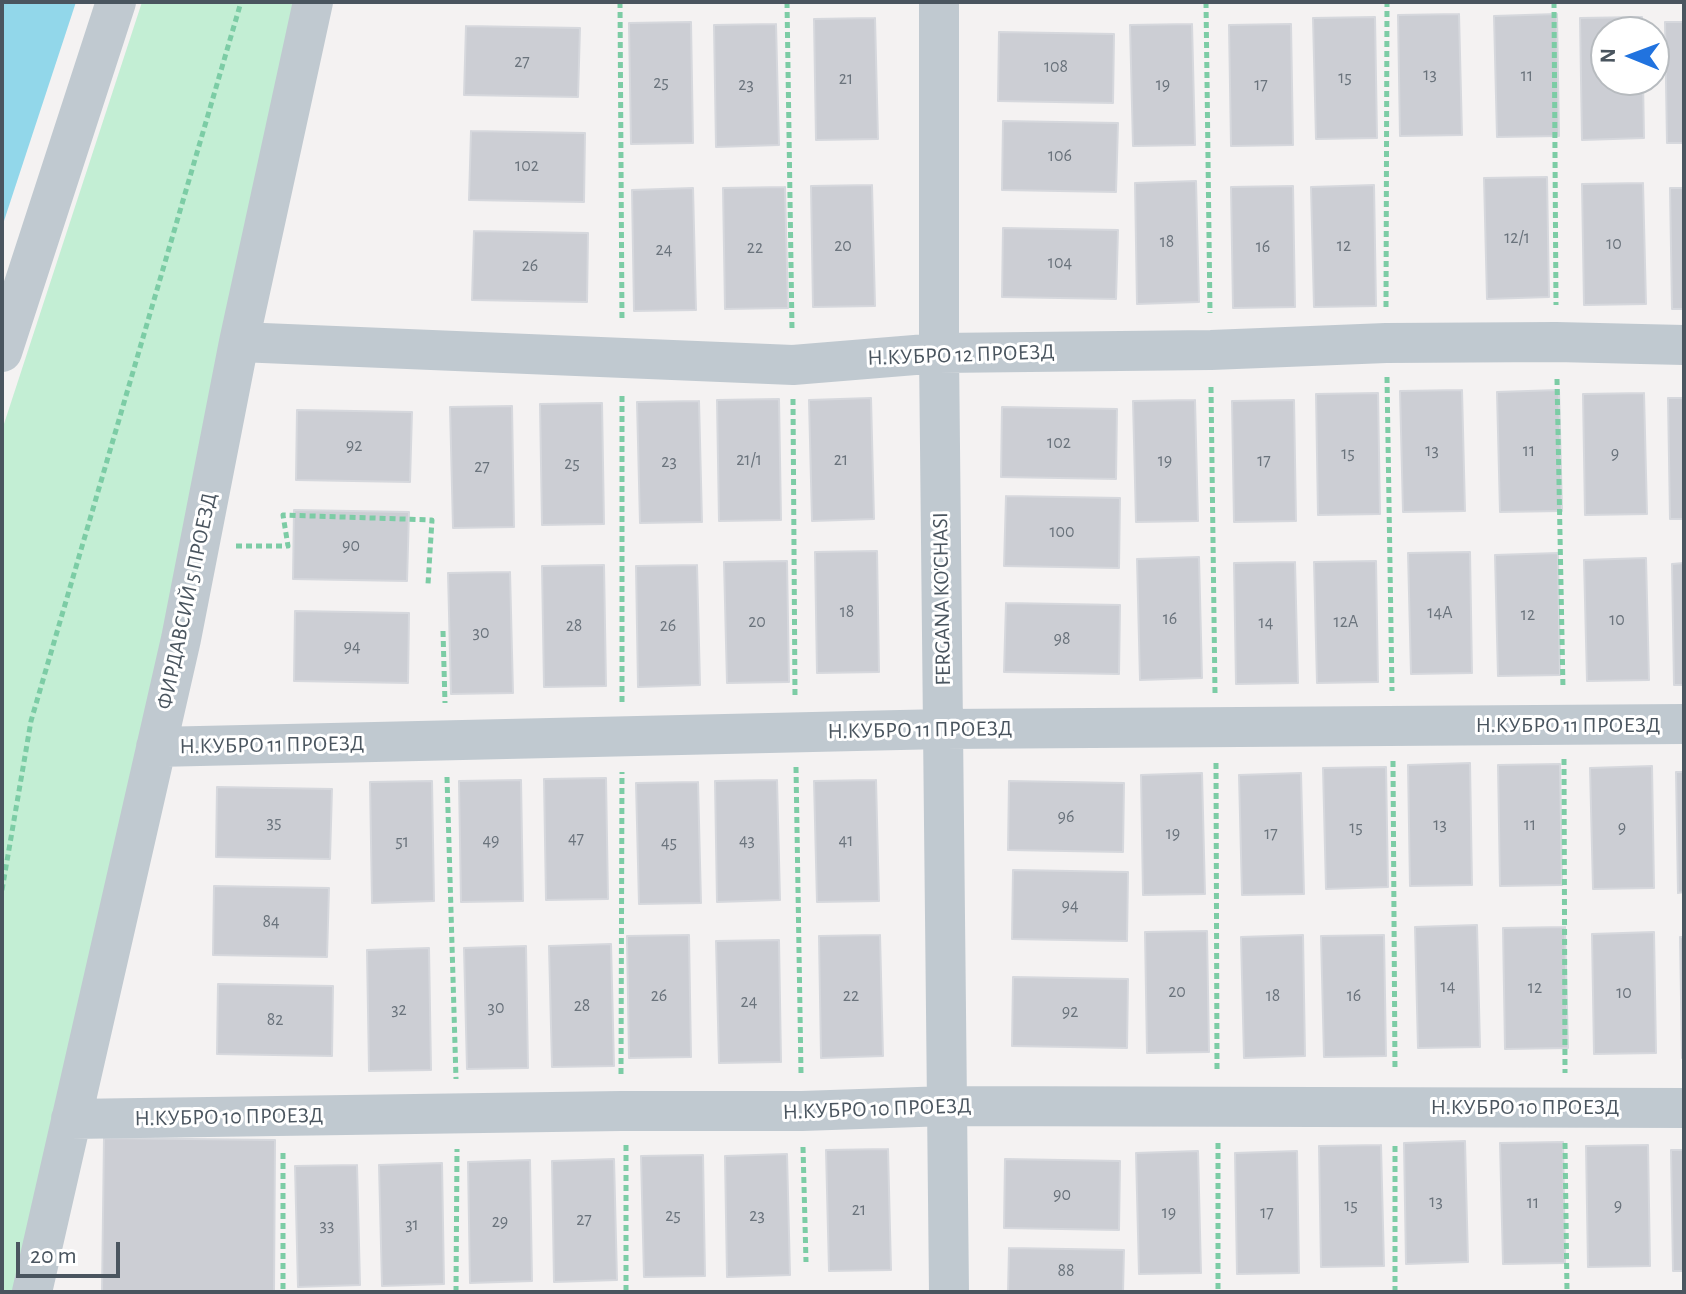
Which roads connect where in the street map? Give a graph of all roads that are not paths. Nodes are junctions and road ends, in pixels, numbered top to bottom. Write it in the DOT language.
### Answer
graph roads {
  1 [pos="116,2"];
  2 [pos="313,2"];
  3 [pos="939,2"];
  4 [pos="239,342"];
  5 [pos="1684,345"];
  6 [pos="2,352"];
  7 [pos="939,353"];
  8 [pos="1684,724"];
  9 [pos="944,729"];
  10 [pos="156,747"];
  11 [pos="947,1106"];
  12 [pos="1684,1108"];
  13 [pos="71,1119"];
  14 [pos="32,1292"];
  15 [pos="949,1292"];
  1 -- 6 [label="street"];
  2 -- 4 [label="street, ФИРДАВСИЙ 5 ПРОЕЗД"];
  3 -- 7 [label="street, FERGANA KO'CHASI"];
  4 -- 7 [label="street, Н.КУБРО 12 ПРОЕЗД"];
  4 -- 10 [label="street, ФИРДАВСИЙ 5 ПРОЕЗД"];
  5 -- 7 [label="street, Н.КУБРО 12 ПРОЕЗД"];
  7 -- 9 [label="street, FERGANA KO'CHASI"];
  8 -- 9 [label="street, Н.КУБРО 11 ПРОЕЗД"];
  9 -- 10 [label="street, Н.КУБРО 11 ПРОЕЗД"];
  9 -- 11 [label="street, FERGANA KO'CHASI"];
  10 -- 13 [label="street, ФИРДАВСИЙ 5 ПРОЕЗД"];
  11 -- 12 [label="street, Н.КУБРО 10 ПРОЕЗД"];
  11 -- 13 [label="street, Н.КУБРО 10 ПРОЕЗД"];
  11 -- 15 [label="street, FERGANA KO'CHASI"];
  13 -- 14 [label="street, ФИРДАВСИЙ 5 ПРОЕЗД"];
}
